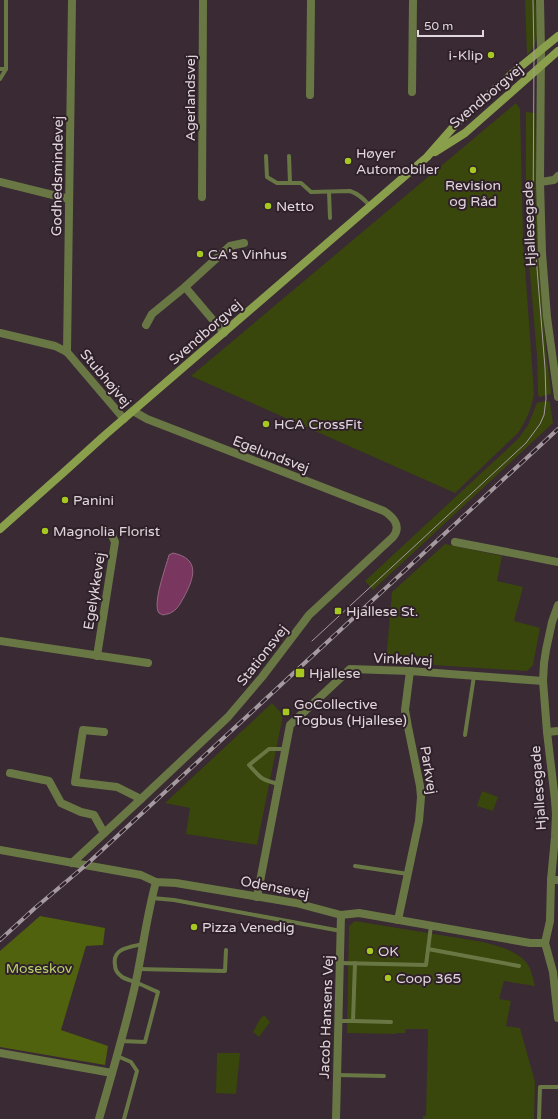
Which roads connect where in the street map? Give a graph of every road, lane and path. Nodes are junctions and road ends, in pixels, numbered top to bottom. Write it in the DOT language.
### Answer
graph roads {
  1 [pos="6,0"];
  2 [pos="72,0"];
  3 [pos="204,0"];
  4 [pos="311,0"];
  5 [pos="413,0"];
  6 [pos="540,0"];
  7 [pos="558,36"];
  8 [pos="541,50"];
  9 [pos="558,51"];
  10 [pos="541,67"];
  11 [pos="0,69"];
  12 [pos="6,69"];
  13 [pos="0,79"];
  14 [pos="412,92"];
  15 [pos="310,95"];
  16 [pos="266,156"];
  17 [pos="289,156"];
  18 [pos="427,157"];
  19 [pos="558,176"];
  20 [pos="0,182"];
  21 [pos="540,182"];
  22 [pos="290,183"];
  23 [pos="329,192"];
  24 [pos="202,197"];
  25 [pos="69,199"];
  26 [pos="370,207"];
  27 [pos="330,218"];
  28 [pos="244,243"];
  29 [pos="185,287"];
  30 [pos="146,325"];
  31 [pos="0,333"];
  32 [pos="224,333"];
  33 [pos="67,352"];
  34 [pos="558,397"];
  35 [pos="133,411"];
  36 [pos="124,419"];
  37 [pos="396,524"];
  38 [pos="0,529"];
  39 [pos="110,531"];
  40 [pos="455,542"];
  41 [pos="558,562"];
  42 [pos="558,604"];
  43 [pos="0,641"];
  44 [pos="98,656"];
  45 [pos="148,663"];
  46 [pos="410,672"];
  47 [pos="474,676"];
  48 [pos="543,681"];
  49 [pos="558,731"];
  50 [pos="104,732"];
  51 [pos="547,732"];
  52 [pos="465,735"];
  53 [pos="285,749"];
  54 [pos="10,773"];
  55 [pos="279,784"];
  56 [pos="141,799"];
  57 [pos="556,800"];
  58 [pos="104,833"];
  59 [pos="0,850"];
  60 [pos="72,863"];
  61 [pos="355,866"];
  62 [pos="408,874"];
  63 [pos="555,880"];
  64 [pos="156,882"];
  65 [pos="257,897"];
  66 [pos="151,898"];
  67 [pos="341,915"];
  68 [pos="398,920"];
  69 [pos="431,926"];
  70 [pos="341,931"];
  71 [pos="545,943"];
  72 [pos="144,944"];
  73 [pos="428,949"];
  74 [pos="226,950"];
  75 [pos="340,963"];
  76 [pos="355,963"];
  77 [pos="519,966"];
  78 [pos="138,969"];
  79 [pos="136,982"];
  80 [pos="558,1018"];
  81 [pos="338,1021"];
  82 [pos="353,1021"];
  83 [pos="391,1022"];
  84 [pos="120,1042"];
  85 [pos="0,1053"];
  86 [pos="117,1056"];
  87 [pos="112,1073"];
  88 [pos="337,1075"];
  89 [pos="384,1076"];
  90 [pos="558,1087"];
  91 [pos="99,1119"];
  92 [pos="124,1119"];
  93 [pos="336,1119"];
  94 [pos="539,1119"];
  1 -- 12 [label="lane"];
  2 -- 25 [label="street, Godhedsmindevej"];
  3 -- 24 [label="street, Agerlandsvej"];
  4 -- 15 [label="street"];
  5 -- 14 [label="street"];
  6 -- 8 [label="street"];
  7 -- 8 [label="main road, Svendborgvej"];
  8 -- 10 [label="street, Hjallesegade"];
  8 -- 18 [label="main road, Svendborgvej"];
  9 -- 10 [label="main road, Svendborgvej"];
  10 -- 18 [label="main road, Svendborgvej"];
  10 -- 21 [label="street, Hjallesegade"];
  11 -- 12 [label="lane"];
  12 -- 13 [label="lane"];
  16 -- 22 [label="lane"];
  17 -- 22 [label="lane"];
  18 -- 26 [label="main road, Svendborgvej"];
  19 -- 21 [label="street"];
  20 -- 25 [label="street"];
  21 -- 34 [label="street, Hjallesegade"];
  22 -- 23 [label="lane"];
  23 -- 26 [label="lane"];
  23 -- 27 [label="lane"];
  25 -- 33 [label="street, Godhedsmindevej"];
  26 -- 32 [label="main road, Svendborgvej"];
  28 -- 29 [label="street"];
  29 -- 30 [label="street"];
  29 -- 32 [label="street"];
  31 -- 33 [label="street, Stubhøjvej"];
  32 -- 35 [label="main road, Svendborgvej"];
  33 -- 36 [label="street, Stubhøjvej"];
  35 -- 36 [label="main road, Svendborgvej"];
  35 -- 37 [label="street, Egelundsvej"];
  36 -- 38 [label="main road, Svendborgvej"];
  37 -- 56 [label="street, Stationsvej"];
  39 -- 44 [label="street, Egelykkevej"];
  40 -- 41 [label="street"];
  42 -- 48 [label="street, Hjallesegade"];
  43 -- 44 [label="street"];
  44 -- 45 [label="street"];
  46 -- 47 [label="street, Vinkelvej"];
  46 -- 53 [label="street, Vinkelvej"];
  46 -- 62 [label="street, Parkvej"];
  47 -- 48 [label="street, Vinkelvej"];
  47 -- 52 [label="lane"];
  48 -- 51 [label="street, Hjallesegade"];
  49 -- 51 [label="street"];
  50 -- 56 [label="street"];
  51 -- 57 [label="street, Hjallesegade"];
  53 -- 55 [label="street, Vinkelvej"];
  53 -- 55 [label="lane"];
  54 -- 58 [label="street"];
  55 -- 65 [label="street, Vinkelvej"];
  56 -- 58 [label="street, Stationsvej"];
  57 -- 63 [label="street, Hjallesegade"];
  58 -- 60 [label="street, Stationsvej"];
  59 -- 60 [label="street, Odensevej"];
  60 -- 64 [label="street, Odensevej"];
  61 -- 62 [label="lane"];
  62 -- 68 [label="street, Parkvej"];
  63 -- 71 [label="street, Hjallesegade"];
  64 -- 65 [label="street, Odensevej"];
  64 -- 66 [label="street"];
  65 -- 67 [label="street, Odensevej"];
  66 -- 70 [label="lane"];
  66 -- 72 [label="street"];
  67 -- 68 [label="street, Odensevej"];
  67 -- 70 [label="street, Jacob Hansens Vej"];
  68 -- 69 [label="street, Odensevej"];
  69 -- 71 [label="street, Odensevej"];
  69 -- 73 [label="lane"];
  70 -- 75 [label="street, Jacob Hansens Vej"];
  71 -- 80 [label="street, Hjallesegade"];
  72 -- 78 [label="street"];
  72 -- 79 [label="lane"];
  73 -- 76 [label="lane"];
  73 -- 77 [label="lane"];
  74 -- 78 [label="lane"];
  75 -- 76 [label="lane"];
  75 -- 81 [label="street, Jacob Hansens Vej"];
  76 -- 82 [label="lane"];
  78 -- 79 [label="street"];
  79 -- 84 [label="street"];
  79 -- 84 [label="lane"];
  81 -- 82 [label="lane"];
  81 -- 88 [label="street, Jacob Hansens Vej"];
  82 -- 83 [label="lane"];
  84 -- 86 [label="street"];
  85 -- 87 [label="street"];
  86 -- 87 [label="street"];
  86 -- 92 [label="lane"];
  87 -- 91 [label="street"];
  88 -- 89 [label="lane"];
  88 -- 93 [label="street, Jacob Hansens Vej"];
  90 -- 94 [label="lane"];
}
